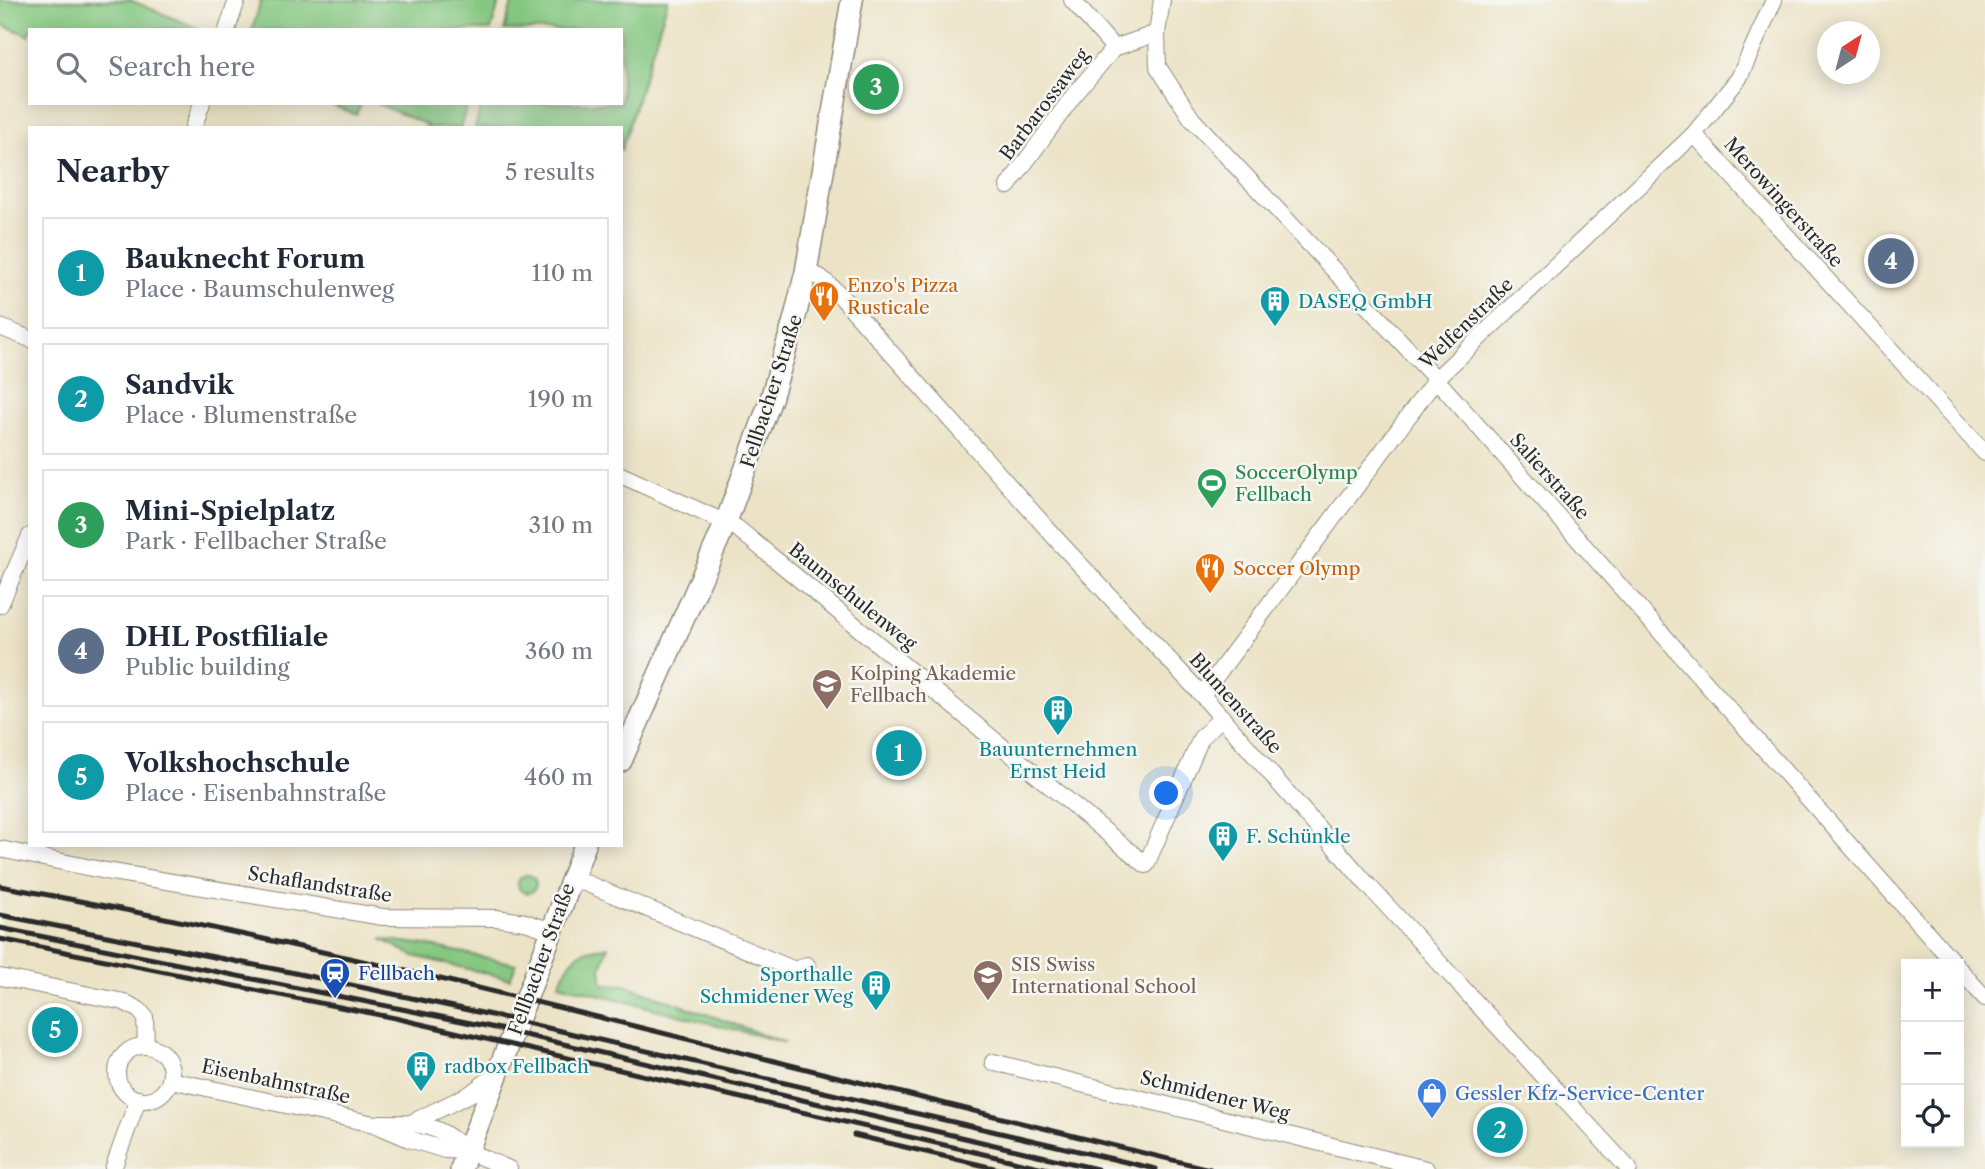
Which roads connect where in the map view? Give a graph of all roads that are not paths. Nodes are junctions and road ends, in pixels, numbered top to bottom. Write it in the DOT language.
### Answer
graph roads {
  1 [pos="237,0"];
  2 [pos="852,0"];
  3 [pos="1072,0"];
  4 [pos="1162,0"];
  5 [pos="1774,0"];
  6 [pos="228,28"];
  7 [pos="1157,33"];
  8 [pos="1114,48"];
  9 [pos="201,105"];
  10 [pos="194,126"];
  11 [pos="1694,134"];
  12 [pos="1008,186"];
  13 [pos="806,272"];
  14 [pos="0,327"];
  15 [pos="28,338"];
  16 [pos="1436,379"];
  17 [pos="1985,453"];
  18 [pos="623,476"];
  19 [pos="726,522"];
  20 [pos="28,541"];
  21 [pos="0,605"];
  22 [pos="1202,695"];
  23 [pos="1222,717"];
  24 [pos="623,756"];
  25 [pos="584,847"];
  26 [pos="0,849"];
  27 [pos="571,877"];
  28 [pos="552,931"];
  29 [pos="1951,959"];
  30 [pos="807,965"];
  31 [pos="1964,975"];
  32 [pos="0,977"];
  33 [pos="1985,998"];
  34 [pos="146,1046"];
  35 [pos="993,1062"];
  36 [pos="498,1073"];
  37 [pos="170,1080"];
  38 [pos="138,1099"];
  39 [pos="411,1123"];
  40 [pos="374,1124"];
  41 [pos="464,1160"];
  42 [pos="113,1169"];
  43 [pos="509,1169"];
  44 [pos="1426,1169"];
  45 [pos="1629,1169"];
  1 -- 6 [label="street"];
  2 -- 13 [label="street, Fellbacher Straße"];
  3 -- 8 [label="street, Barbarossaweg"];
  4 -- 7 [label="street, Salierstraße"];
  5 -- 11 [label="street, Welfenstraße"];
  7 -- 8 [label="street, Barbarossaweg"];
  7 -- 16 [label="street, Salierstraße"];
  8 -- 12 [label="street, Barbarossaweg"];
  9 -- 10 [label="street"];
  11 -- 16 [label="street, Welfenstraße"];
  11 -- 17 [label="street, Merowingerstraße"];
  13 -- 19 [label="street, Fellbacher Straße"];
  13 -- 22 [label="street, Blumenstraße"];
  14 -- 15 [label="street"];
  16 -- 22 [label="street, Welfenstraße"];
  16 -- 29 [label="street, Salierstraße"];
  18 -- 19 [label="street, Baumschulenweg"];
  19 -- 23 [label="street, Baumschulenweg"];
  19 -- 24 [label="street, Fellbacher Straße"];
  20 -- 21 [label="street"];
  22 -- 23 [label="street, Blumenstraße"];
  23 -- 45 [label="street, Blumenstraße"];
  25 -- 27 [label="street, Fellbacher Straße"];
  26 -- 28 [label="street, Schaflandstraße"];
  27 -- 28 [label="street, Fellbacher Straße"];
  27 -- 30 [label="street"];
  28 -- 36 [label="street, Fellbacher Straße"];
  31 -- 33 [label="street"];
  32 -- 34 [label="street"];
  34 -- 37 [label="street"];
  34 -- 38 [label="street"];
  35 -- 44 [label="street, Schmidener Weg"];
  36 -- 39 [label="street"];
  36 -- 41 [label="street, Fellbacher Straße"];
  37 -- 38 [label="street"];
  37 -- 40 [label="street, Eisenbahnstraße"];
  38 -- 42 [label="street"];
  39 -- 40 [label="street, Eisenbahnstraße"];
  39 -- 41 [label="street, Eisenbahnstraße"];
  40 -- 41 [label="street, Eisenbahnstraße"];
  41 -- 43 [label="street"];
}
